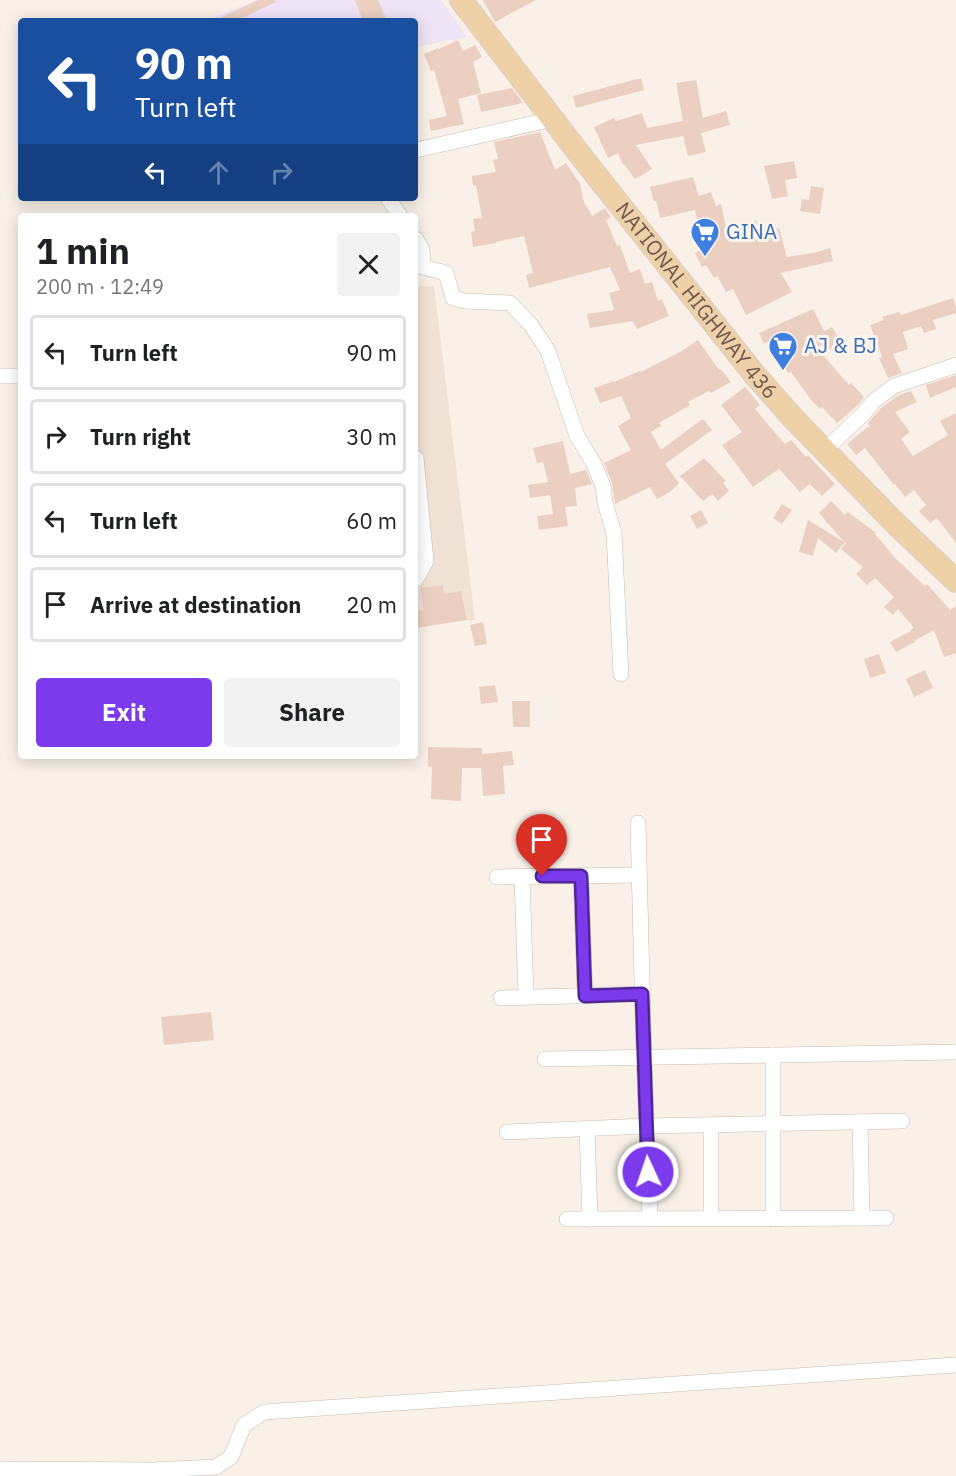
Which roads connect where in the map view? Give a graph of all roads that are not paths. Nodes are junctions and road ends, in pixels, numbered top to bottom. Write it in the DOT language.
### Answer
graph roads {
  1 [pos="461,0"];
  2 [pos="553,119"];
  3 [pos="418,150"];
  4 [pos="418,242"];
  5 [pos="419,270"];
  6 [pos="956,365"];
  7 [pos="0,376"];
  8 [pos="18,376"];
  9 [pos="825,450"];
  10 [pos="418,479"];
  11 [pos="418,575"];
  12 [pos="956,581"];
  13 [pos="621,674"];
  14 [pos="638,823"];
  15 [pos="639,875"];
  16 [pos="522,876"];
  17 [pos="581,876"];
  18 [pos="497,877"];
  19 [pos="642,994"];
  20 [pos="585,996"];
  21 [pos="501,998"];
  22 [pos="526,998"];
  23 [pos="956,1052"];
  24 [pos="773,1055"];
  25 [pos="644,1058"];
  26 [pos="545,1059"];
  27 [pos="902,1121"];
  28 [pos="860,1122"];
  29 [pos="773,1124"];
  30 [pos="711,1125"];
  31 [pos="646,1126"];
  32 [pos="587,1129"];
  33 [pos="507,1132"];
  34 [pos="650,1218"];
  35 [pos="711,1218"];
  36 [pos="862,1218"];
  37 [pos="885,1218"];
  38 [pos="567,1219"];
  39 [pos="590,1219"];
  40 [pos="772,1219"];
  41 [pos="956,1365"];
  42 [pos="0,1469"];
  1 -- 2 [label="main road, NATIONAL HIGHWAY 436"];
  2 -- 3 [label="street"];
  2 -- 9 [label="main road, NATIONAL HIGHWAY 436"];
  4 -- 5 [label="street"];
  5 -- 13 [label="street"];
  6 -- 9 [label="street"];
  7 -- 8 [label="street"];
  9 -- 12 [label="main road, NATIONAL HIGHWAY 436"];
  10 -- 11 [label="street"];
  14 -- 15 [label="street"];
  15 -- 17 [label="street"];
  15 -- 19 [label="street"];
  16 -- 17 [label="street"];
  16 -- 18 [label="street"];
  16 -- 22 [label="street"];
  17 -- 20 [label="street"];
  19 -- 20 [label="street"];
  19 -- 25 [label="street"];
  20 -- 22 [label="street"];
  21 -- 22 [label="street"];
  23 -- 24 [label="street"];
  24 -- 25 [label="street"];
  24 -- 29 [label="street"];
  25 -- 26 [label="street"];
  25 -- 31 [label="street"];
  27 -- 28 [label="street"];
  28 -- 29 [label="street"];
  28 -- 36 [label="street"];
  29 -- 30 [label="street"];
  29 -- 40 [label="street"];
  30 -- 31 [label="street"];
  30 -- 35 [label="street"];
  31 -- 32 [label="street"];
  31 -- 34 [label="street"];
  32 -- 33 [label="street"];
  32 -- 39 [label="street"];
  34 -- 35 [label="street"];
  34 -- 39 [label="street"];
  35 -- 40 [label="street"];
  36 -- 37 [label="street"];
  36 -- 40 [label="street"];
  38 -- 39 [label="street"];
  41 -- 42 [label="street"];
}
